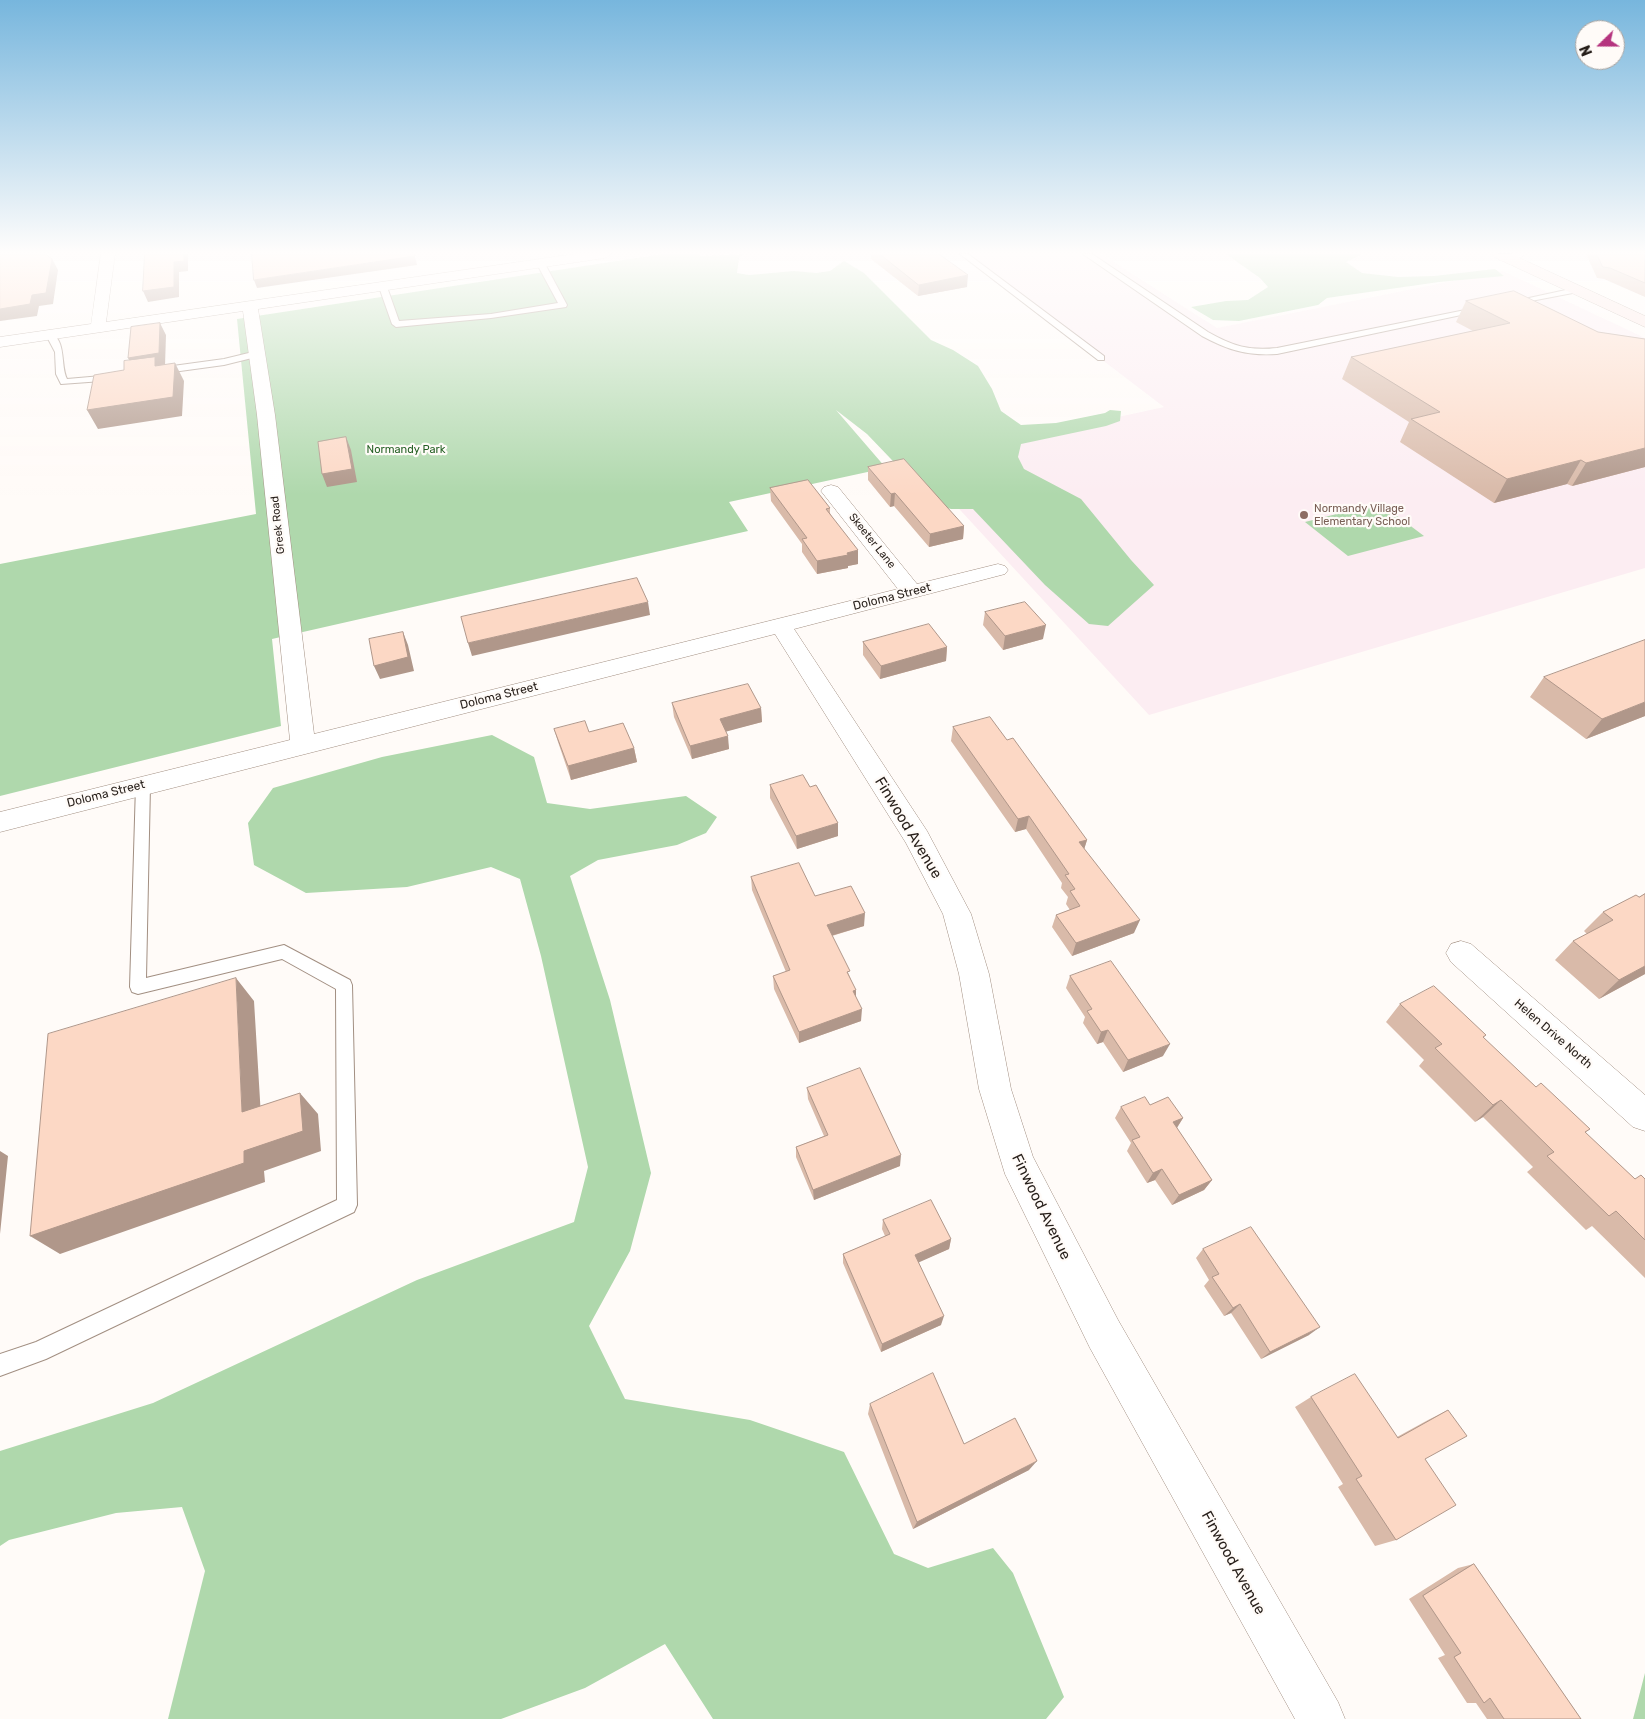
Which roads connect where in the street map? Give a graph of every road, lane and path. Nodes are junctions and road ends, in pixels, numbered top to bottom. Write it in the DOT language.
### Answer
graph roads {
  1 [pos="55,334"];
  2 [pos="254,334"];
  3 [pos="1069,334"];
  4 [pos="1205,334"];
  5 [pos="1358,334"];
  6 [pos="50,335"];
  7 [pos="0,342"];
  8 [pos="257,354"];
  9 [pos="1100,358"];
  10 [pos="149,373"];
  11 [pos="121,376"];
  12 [pos="831,491"];
  13 [pos="998,570"];
  14 [pos="912,592"];
  15 [pos="781,626"];
  16 [pos="303,744"];
  17 [pos="143,785"];
  18 [pos="0,822"];
  19 [pos="1461,953"];
  20 [pos="1638,1099"];
  21 [pos="0,1366"];
  22 [pos="1321,1719"];
  1 -- 6 [label="street"];
  2 -- 8 [label="street, Greek Road"];
  3 -- 9 [label="lane"];
  4 -- 5 [label="lane"];
  6 -- 7 [label="street"];
  6 -- 11 [label="lane"];
  8 -- 10 [label="lane"];
  8 -- 16 [label="street, Greek Road"];
  12 -- 14 [label="street, Skeeter Lane"];
  13 -- 14 [label="street, Doloma Street"];
  14 -- 15 [label="street, Doloma Street"];
  15 -- 16 [label="street, Doloma Street"];
  15 -- 22 [label="street, Finwood Avenue"];
  16 -- 17 [label="street, Doloma Street"];
  17 -- 18 [label="street, Doloma Street"];
  17 -- 21 [label="lane"];
  19 -- 20 [label="street, Helen Drive North"];
}
